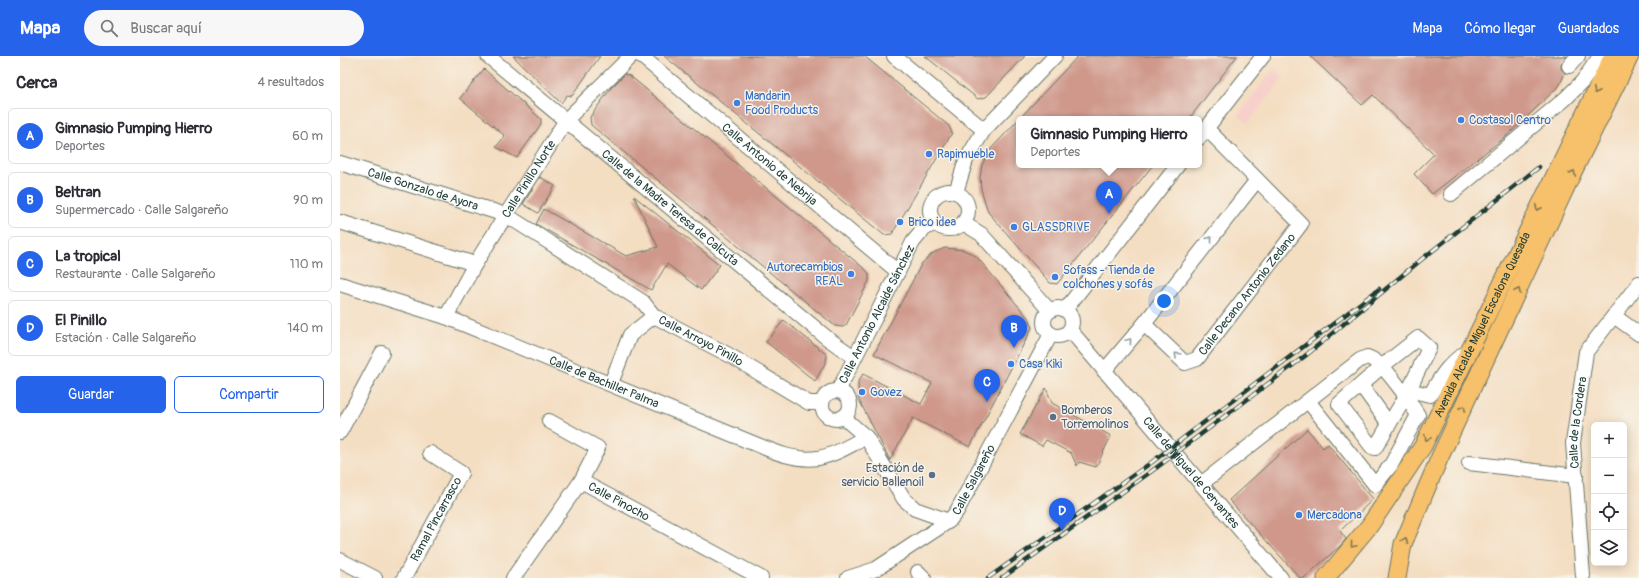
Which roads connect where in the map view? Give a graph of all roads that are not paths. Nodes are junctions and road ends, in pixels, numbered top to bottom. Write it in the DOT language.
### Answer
graph roads {
  1 [pos="488,56"];
  2 [pos="631,56"];
  3 [pos="641,56"];
  4 [pos="894,56"];
  5 [pos="1055,56"];
  6 [pos="1263,56"];
  7 [pos="1600,56"];
  8 [pos="1613,56"];
  9 [pos="1630,56"];
  10 [pos="566,120"];
  11 [pos="984,130"];
  12 [pos="1203,133"];
  13 [pos="340,163"];
  14 [pos="1176,168"];
  15 [pos="1257,180"];
  16 [pos="956,192"];
  17 [pos="1451,194"];
  18 [pos="506,215"];
  19 [pos="340,222"];
  20 [pos="935,223"];
  21 [pos="963,223"];
  22 [pos="475,264"];
  23 [pos="898,272"];
  24 [pos="1639,283"];
  25 [pos="340,284"];
  26 [pos="1065,310"];
  27 [pos="1050,311"];
  28 [pos="654,316"];
  29 [pos="1614,316"];
  30 [pos="446,317"];
  31 [pos="1144,324"];
  32 [pos="1070,330"];
  33 [pos="1051,334"];
  34 [pos="1639,334"];
  35 [pos="1469,351"];
  36 [pos="382,353"];
  37 [pos="854,357"];
  38 [pos="1381,367"];
  39 [pos="1104,371"];
  40 [pos="613,378"];
  41 [pos="1361,385"];
  42 [pos="838,391"];
  43 [pos="1406,396"];
  44 [pos="1308,401"];
  45 [pos="822,403"];
  46 [pos="844,417"];
  47 [pos="549,421"];
  48 [pos="1390,424"];
  49 [pos="340,432"];
  50 [pos="866,437"];
  51 [pos="430,453"];
  52 [pos="1469,463"];
  53 [pos="1576,476"];
  54 [pos="581,481"];
  55 [pos="1201,484"];
  56 [pos="949,521"];
  57 [pos="340,560"];
  58 [pos="1584,577"];
  59 [pos="374,578"];
  60 [pos="404,578"];
  61 [pos="513,578"];
  62 [pos="761,578"];
  63 [pos="848,578"];
  64 [pos="1281,578"];
  65 [pos="1326,578"];
  66 [pos="1397,578"];
  1 -- 10 [label="street, Calle de la Madre Teresa de Calcuta"];
  2 -- 10 [label="street, Calle Pinillo Norte"];
  3 -- 23 [label="street, Calle Antonio de Nebrija"];
  4 -- 11 [label="street"];
  5 -- 11 [label="street"];
  6 -- 12 [label="street"];
  7 -- 17 [label="street"];
  8 -- 35 [label="main road, Avenida Alcalde Miguel Escalona Quesada, one-way"];
  66 -- 9 [label="main road, Avenida Alcalde Miguel Escalona Quesada, one-way"];
  10 -- 18 [label="street, Calle Pinillo Norte"];
  10 -- 37 [label="street, Calle de la Madre Teresa de Calcuta"];
  11 -- 16 [label="street"];
  12 -- 15 [label="street, Calle Decano Antonio Zedano"];
  13 -- 18 [label="street, Calle Gonzalo de Ayora"];
  14 -- 26 [label="street"];
  31 -- 15 [label="street, one-way"];
  15 -- 31 [label="street, Calle Decano Antonio Zedano, one-way"];
  16 -- 20 [label="street"];
  16 -- 21 [label="street"];
  18 -- 22 [label="street, Calle Pinillo Norte"];
  18 -- 28 [label="street, Calle Arroyo Pinillo"];
  19 -- 22 [label="street"];
  20 -- 21 [label="street"];
  20 -- 23 [label="street, Calle Antonio Alcaide Sánchez"];
  21 -- 27 [label="street"];
  22 -- 30 [label="street, Calle Pinillo Norte"];
  23 -- 37 [label="street, Calle Antonio Alcaide Sánchez"];
  24 -- 29 [label="street, Calle de la Cordera"];
  25 -- 30 [label="street, Calle de Bachiller Palma"];
  26 -- 27 [label="street"];
  26 -- 32 [label="street"];
  27 -- 33 [label="street"];
  28 -- 40 [label="street"];
  28 -- 45 [label="street, Calle Arroyo Pinillo"];
  29 -- 34 [label="street"];
  29 -- 53 [label="street, Calle de la Cordera"];
  30 -- 50 [label="street, Calle de Bachiller Palma"];
  39 -- 31 [label="street, one-way"];
  32 -- 33 [label="street"];
  32 -- 39 [label="street, Calle de Miguel de Cervantes"];
  33 -- 56 [label="street, Calle Salgareño"];
  35 -- 43 [label="street"];
  35 -- 65 [label="main road, Avenida Alcalde Miguel Escalona Quesada, one-way"];
  36 -- 49 [label="street"];
  37 -- 42 [label="street, Calle Antonio Alcaide Sánchez"];
  38 -- 41 [label="street"];
  38 -- 43 [label="street"];
  38 -- 43 [label="street"];
  38 -- 44 [label="street"];
  39 -- 55 [label="street, Calle de Miguel de Cervantes"];
  41 -- 48 [label="street"];
  41 -- 48 [label="street"];
  42 -- 45 [label="street"];
  42 -- 46 [label="street"];
  43 -- 44 [label="street"];
  43 -- 48 [label="street"];
  44 -- 55 [label="street"];
  45 -- 46 [label="street"];
  46 -- 50 [label="street"];
  47 -- 54 [label="street"];
  50 -- 56 [label="street"];
  51 -- 60 [label="street, Ramal Pincarrasco"];
  52 -- 53 [label="street"];
  53 -- 58 [label="street, Calle de la Cordera"];
  54 -- 61 [label="street, Calle Pinocho"];
  54 -- 62 [label="street, Calle Pinocho"];
  55 -- 64 [label="street, Calle de Miguel de Cervantes"];
  56 -- 63 [label="street, Calle Salgareño"];
  57 -- 59 [label="street"];
}
